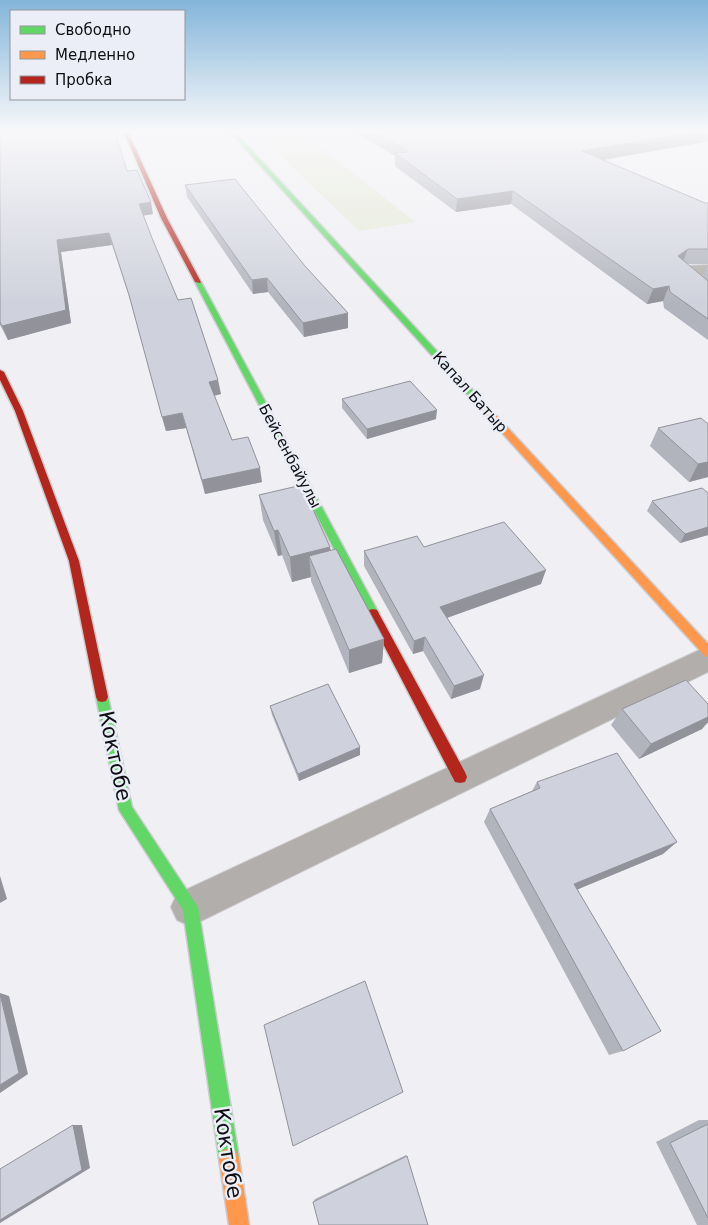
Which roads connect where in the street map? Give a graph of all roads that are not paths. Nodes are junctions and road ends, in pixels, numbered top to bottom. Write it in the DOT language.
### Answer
graph roads {
  1 [pos="151,189"];
  2 [pos="284,189"];
  3 [pos="708,270"];
  4 [pos="708,292"];
  5 [pos="0,372"];
  6 [pos="708,652"];
  7 [pos="708,658"];
  8 [pos="460,776"];
  9 [pos="190,906"];
  10 [pos="239,1225"];
  1 -- 8 [label="street, Бейсенбайулы"];
  2 -- 6 [label="street, Капал Батыр"];
  3 -- 4 [label="street"];
  5 -- 9 [label="street, Коктобе"];
  7 -- 8 [label="street"];
  8 -- 9 [label="street"];
  9 -- 10 [label="street, Коктобе"];
}
